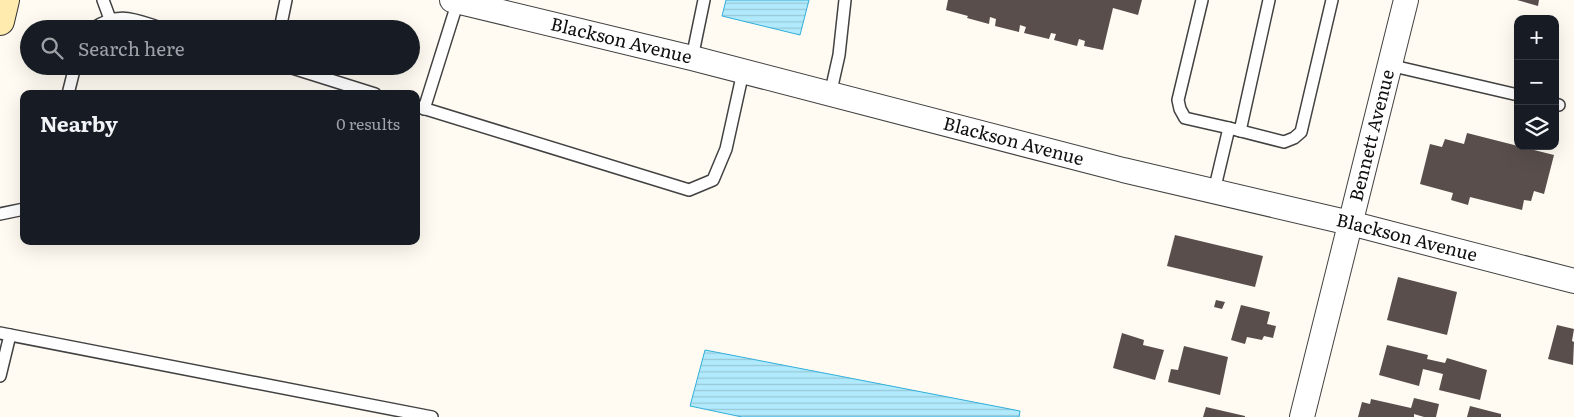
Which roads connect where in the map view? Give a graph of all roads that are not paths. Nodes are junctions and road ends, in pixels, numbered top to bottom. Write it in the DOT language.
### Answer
graph roads {
  1 [pos="6,0"];
  2 [pos="103,0"];
  3 [pos="286,0"];
  4 [pos="704,0"];
  5 [pos="845,0"];
  6 [pos="1202,0"];
  7 [pos="1269,0"];
  8 [pos="1332,0"];
  9 [pos="1406,0"];
  10 [pos="455,1"];
  11 [pos="110,19"];
  12 [pos="136,20"];
  13 [pos="282,20"];
  14 [pos="0,21"];
  15 [pos="692,58"];
  16 [pos="1390,65"];
  17 [pos="743,72"];
  18 [pos="73,75"];
  19 [pos="315,75"];
  20 [pos="69,90"];
  21 [pos="362,90"];
  22 [pos="1514,94"];
  23 [pos="830,95"];
  24 [pos="420,108"];
  25 [pos="1234,129"];
  26 [pos="1214,191"];
  27 [pos="20,210"];
  28 [pos="0,214"];
  29 [pos="1350,223"];
  30 [pos="1574,281"];
  31 [pos="5,334"];
  32 [pos="0,376"];
  33 [pos="394,413"];
  34 [pos="432,417"];
  35 [pos="1302,417"];
  1 -- 14 [label="main road"];
  2 -- 11 [label="lane"];
  3 -- 13 [label="lane"];
  4 -- 15 [label="lane"];
  5 -- 23 [label="lane"];
  6 -- 25 [label="lane"];
  7 -- 25 [label="lane"];
  8 -- 25 [label="lane"];
  9 -- 16 [label="street, Bennett Avenue"];
  10 -- 15 [label="street, Blackson Avenue"];
  10 -- 24 [label="lane"];
  11 -- 12 [label="lane"];
  15 -- 17 [label="street, Blackson Avenue"];
  16 -- 22 [label="lane"];
  16 -- 29 [label="street, Bennett Avenue"];
  17 -- 23 [label="street, Blackson Avenue"];
  17 -- 24 [label="lane"];
  18 -- 20 [label="lane"];
  19 -- 21 [label="lane"];
  23 -- 26 [label="street, Blackson Avenue"];
  25 -- 26 [label="lane"];
  26 -- 29 [label="street, Blackson Avenue"];
  27 -- 28 [label="lane"];
  29 -- 30 [label="street, Blackson Avenue"];
  29 -- 35 [label="street, Bennett Avenue"];
  31 -- 32 [label="lane"];
  31 -- 33 [label="lane"];
  33 -- 34 [label="lane"];
}
